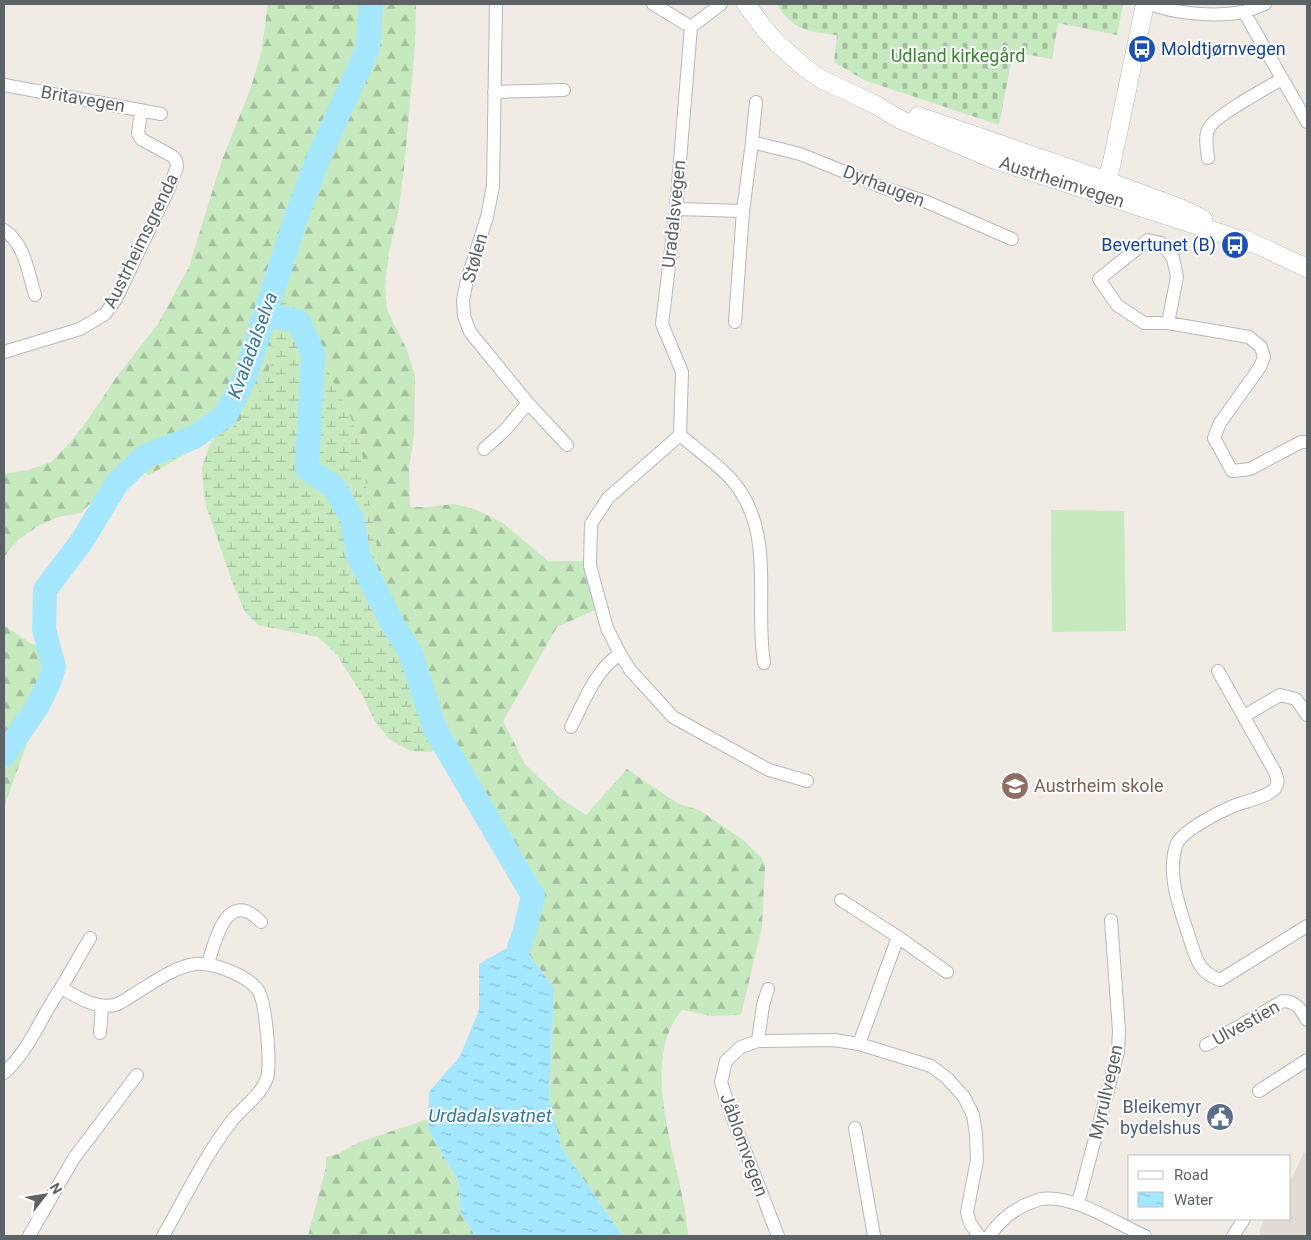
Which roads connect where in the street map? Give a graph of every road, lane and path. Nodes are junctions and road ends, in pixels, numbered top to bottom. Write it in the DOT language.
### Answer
graph roads {
  1 [pos="496,4"];
  2 [pos="653,4"];
  3 [pos="721,4"];
  4 [pos="746,4"];
  5 [pos="1145,4"];
  6 [pos="1150,4"];
  7 [pos="1265,4"];
  8 [pos="1244,12"];
  9 [pos="691,27"];
  10 [pos="1282,79"];
  11 [pos="4,85"];
  12 [pos="564,90"];
  13 [pos="494,92"];
  14 [pos="756,102"];
  15 [pos="141,110"];
  16 [pos="161,114"];
  17 [pos="1307,122"];
  18 [pos="752,142"];
  19 [pos="1208,158"];
  20 [pos="1105,189"];
  21 [pos="676,208"];
  22 [pos="743,211"];
  23 [pos="4,230"];
  24 [pos="1012,239"];
  25 [pos="1307,268"];
  26 [pos="35,295"];
  27 [pos="735,322"];
  28 [pos="1168,323"];
  29 [pos="4,352"];
  30 [pos="528,403"];
  31 [pos="680,435"];
  32 [pos="1305,440"];
  33 [pos="566,445"];
  34 [pos="484,449"];
  35 [pos="620,654"];
  36 [pos="764,663"];
  37 [pos="1218,671"];
  38 [pos="1307,715"];
  39 [pos="1244,716"];
  40 [pos="571,727"];
  41 [pos="807,782"];
  42 [pos="841,900"];
  43 [pos="1111,920"];
  44 [pos="261,922"];
  45 [pos="1307,926"];
  46 [pos="898,937"];
  47 [pos="90,938"];
  48 [pos="208,964"];
  49 [pos="947,972"];
  50 [pos="61,988"];
  51 [pos="768,989"];
  52 [pos="102,1006"];
  53 [pos="1307,1020"];
  54 [pos="100,1034"];
  55 [pos="758,1042"];
  56 [pos="859,1044"];
  57 [pos="1206,1045"];
  58 [pos="1307,1060"];
  59 [pos="4,1073"];
  60 [pos="137,1074"];
  61 [pos="1259,1091"];
  62 [pos="855,1128"];
  63 [pos="1078,1203"];
  64 [pos="1243,1220"];
  65 [pos="1120,1231"];
  66 [pos="29,1236"];
  67 [pos="163,1236"];
  68 [pos="778,1236"];
  69 [pos="874,1236"];
  70 [pos="979,1236"];
  71 [pos="990,1236"];
  72 [pos="1145,1236"];
  73 [pos="1233,1236"];
  1 -- 13 [label="street, Stølen"];
  2 -- 9 [label="street"];
  3 -- 9 [label="street"];
  4 -- 20 [label="main road, Austrheimvegen"];
  5 -- 20 [label="main road"];
  6 -- 8 [label="street"];
  7 -- 8 [label="street"];
  8 -- 10 [label="street"];
  9 -- 21 [label="street, Uradalsvegen"];
  10 -- 17 [label="street"];
  10 -- 19 [label="street"];
  11 -- 15 [label="street, Britavegen"];
  12 -- 13 [label="street"];
  13 -- 30 [label="street, Stølen"];
  14 -- 18 [label="street"];
  15 -- 16 [label="street, Britavegen"];
  15 -- 29 [label="street, Austrheimsgrenda"];
  18 -- 22 [label="street"];
  18 -- 24 [label="street, Dyrhaugen"];
  20 -- 25 [label="main road, Austrheimvegen"];
  21 -- 22 [label="street"];
  21 -- 31 [label="street, Uradalsvegen"];
  22 -- 27 [label="street"];
  23 -- 26 [label="street"];
  28 -- 28 [label="street"];
  28 -- 32 [label="street"];
  30 -- 33 [label="street, Stølen"];
  30 -- 34 [label="street"];
  31 -- 35 [label="street"];
  31 -- 36 [label="street"];
  35 -- 40 [label="street"];
  35 -- 41 [label="street"];
  37 -- 39 [label="street"];
  38 -- 39 [label="street"];
  39 -- 45 [label="street"];
  42 -- 46 [label="street"];
  43 -- 63 [label="street, Myrullvegen"];
  44 -- 48 [label="street"];
  46 -- 49 [label="street"];
  46 -- 56 [label="street"];
  47 -- 50 [label="street"];
  48 -- 52 [label="street"];
  48 -- 67 [label="street"];
  50 -- 52 [label="street"];
  50 -- 59 [label="street"];
  51 -- 55 [label="street"];
  52 -- 54 [label="street"];
  53 -- 57 [label="street, Ulvestien"];
  55 -- 56 [label="street, Jåblomvegen"];
  55 -- 68 [label="street, Jåblomvegen"];
  56 -- 70 [label="street, Jåblomvegen"];
  58 -- 61 [label="street"];
  60 -- 66 [label="street"];
  62 -- 69 [label="street"];
  63 -- 65 [label="street"];
  63 -- 71 [label="street"];
  64 -- 73 [label="street"];
  65 -- 72 [label="street"];
}
